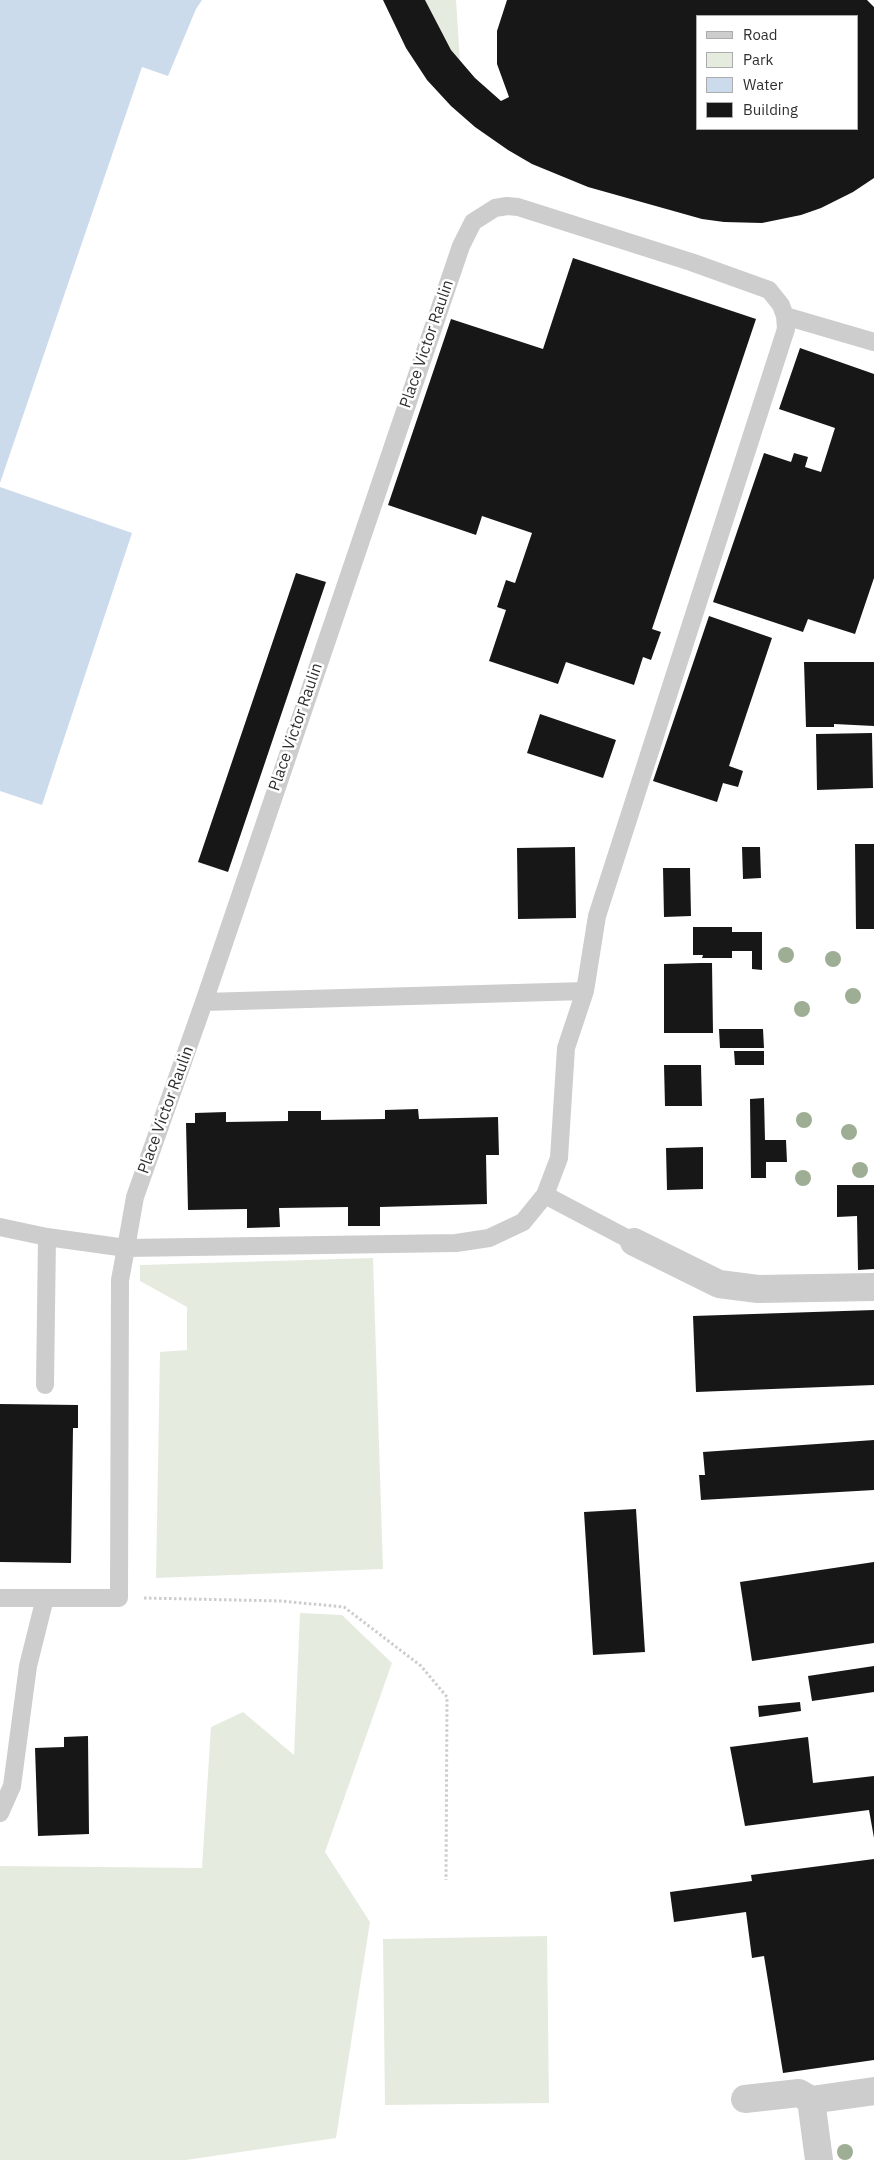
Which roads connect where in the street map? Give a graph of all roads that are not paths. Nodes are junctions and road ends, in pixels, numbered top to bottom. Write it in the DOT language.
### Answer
graph roads {
  1 [pos="785,316"];
  2 [pos="874,342"];
  3 [pos="585,991"];
  4 [pos="204,1002"];
  5 [pos="545,1195"];
  6 [pos="0,1226"];
  7 [pos="47,1237"];
  8 [pos="634,1242"];
  9 [pos="126,1248"];
  10 [pos="874,1286"];
  11 [pos="45,1385"];
  12 [pos="0,1598"];
  13 [pos="45,1598"];
  14 [pos="0,1813"];
  15 [pos="874,2091"];
  16 [pos="744,2099"];
  17 [pos="811,2100"];
  18 [pos="819,2160"];
  1 -- 2 [label="lane"];
  1 -- 3 [label="lane"];
  1 -- 4 [label="lane, Place Victor Raulin"];
  3 -- 4 [label="lane"];
  3 -- 5 [label="lane"];
  4 -- 9 [label="lane, Place Victor Raulin"];
  5 -- 8 [label="lane"];
  5 -- 9 [label="lane"];
  6 -- 7 [label="lane"];
  7 -- 9 [label="lane"];
  7 -- 11 [label="lane"];
  8 -- 10 [label="street"];
  9 -- 13 [label="lane, Place Victor Raulin"];
  12 -- 13 [label="lane"];
  13 -- 14 [label="lane"];
  15 -- 17 [label="street"];
  16 -- 17 [label="street"];
  17 -- 18 [label="street"];
}
